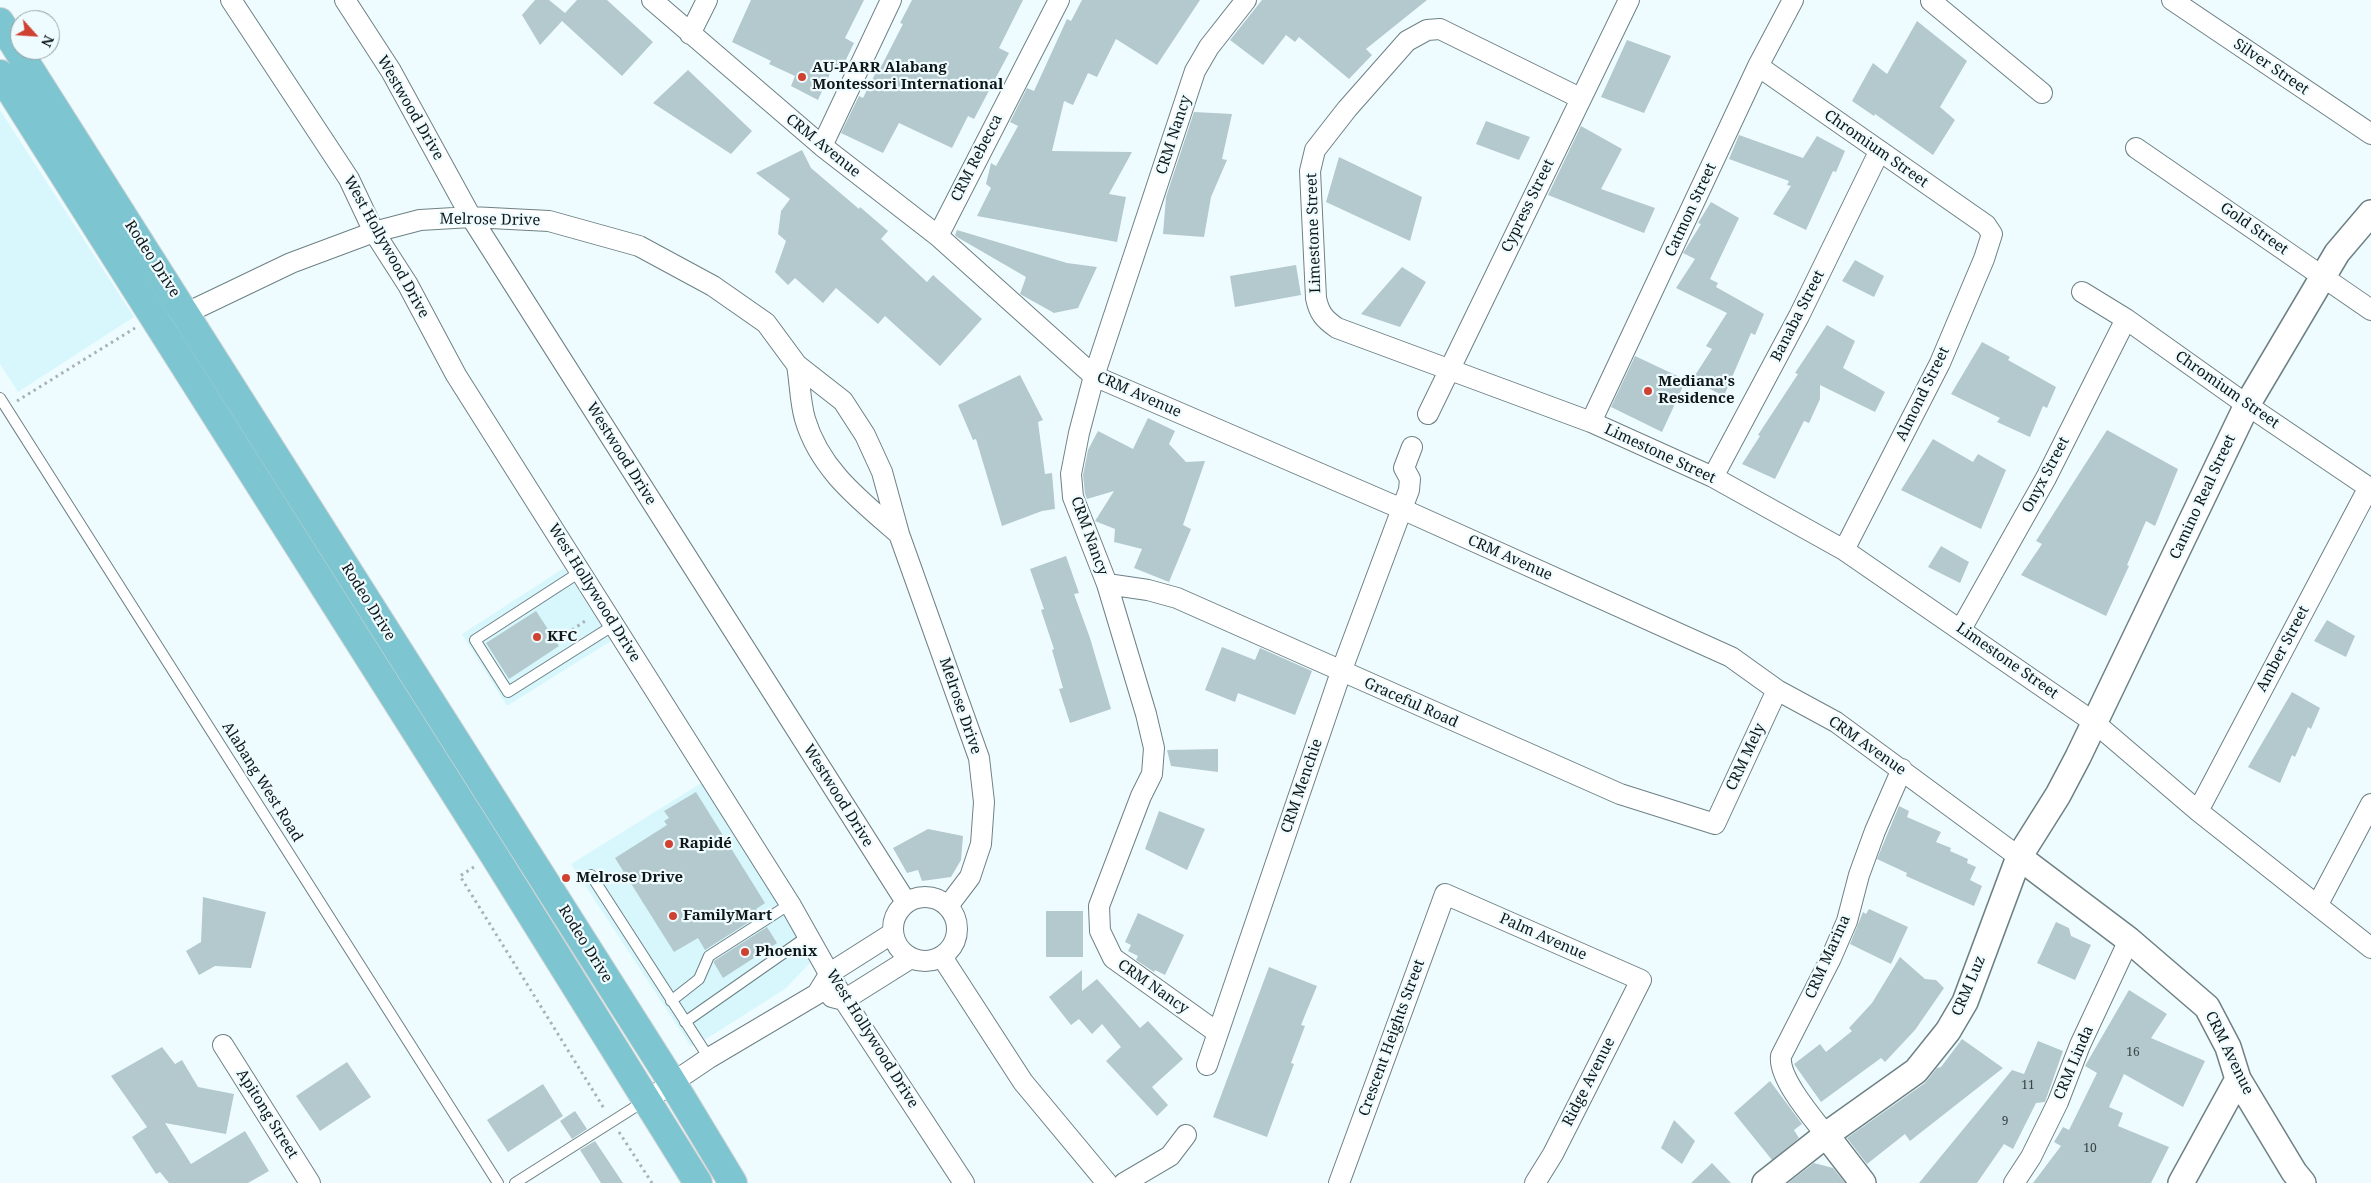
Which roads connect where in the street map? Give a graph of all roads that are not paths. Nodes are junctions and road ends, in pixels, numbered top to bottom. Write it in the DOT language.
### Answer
graph roads {
  1 [pos="231,0"];
  2 [pos="345,0"];
  3 [pos="652,0"];
  4 [pos="708,0"];
  5 [pos="891,0"];
  6 [pos="1059,0"];
  7 [pos="1246,0"];
  8 [pos="1629,0"];
  9 [pos="1793,0"];
  10 [pos="1952,0"];
  11 [pos="2172,0"];
  12 [pos="1929,1"];
  13 [pos="0,22"];
  14 [pos="690,34"];
  15 [pos="1758,66"];
  16 [pos="0,74"];
  17 [pos="2042,93"];
  18 [pos="1580,98"];
  19 [pos="2371,134"];
  20 [pos="822,146"];
  21 [pos="2136,148"];
  22 [pos="1879,152"];
  23 [pos="2371,213"];
  24 [pos="471,217"];
  25 [pos="374,232"];
  26 [pos="1992,234"];
  27 [pos="938,236"];
  28 [pos="2322,276"];
  29 [pos="2082,292"];
  30 [pos="2371,310"];
  31 [pos="186,313"];
  32 [pos="2126,319"];
  33 [pos="155,322"];
  34 [pos="797,365"];
  35 [pos="1449,369"];
  36 [pos="1094,376"];
  37 [pos="0,398"];
  38 [pos="2247,405"];
  39 [pos="1428,414"];
  40 [pos="1591,422"];
  41 [pos="1412,447"];
  42 [pos="1713,477"];
  43 [pos="2370,488"];
  44 [pos="1402,509"];
  45 [pos="899,534"];
  46 [pos="1844,550"];
  47 [pos="580,572"];
  48 [pos="1106,584"];
  49 [pos="609,617"];
  50 [pos="1961,630"];
  51 [pos="1341,672"];
  52 [pos="1777,690"];
  53 [pos="2096,723"];
  54 [pos="1902,769"];
  55 [pos="2058,795"];
  56 [pos="2371,804"];
  57 [pos="2198,811"];
  58 [pos="1715,824"];
  59 [pos="2019,857"];
  60 [pos="591,875"];
  61 [pos="1445,894"];
  62 [pos="906,902"];
  63 [pos="790,904"];
  64 [pos="2318,904"];
  65 [pos="948,906"];
  66 [pos="893,933"];
  67 [pos="808,936"];
  68 [pos="2129,940"];
  69 [pos="2371,948"];
  70 [pos="942,956"];
  71 [pos="911,958"];
  72 [pos="830,973"];
  73 [pos="1640,980"];
  74 [pos="817,994"];
  75 [pos="844,1000"];
  76 [pos="671,1001"];
  77 [pos="685,1022"];
  78 [pos="1218,1033"];
  79 [pos="223,1046"];
  80 [pos="709,1058"];
  81 [pos="1206,1065"];
  82 [pos="2238,1079"];
  83 [pos="672,1082"];
  84 [pos="647,1100"];
  85 [pos="1186,1134"];
  86 [pos="1826,1135"];
  87 [pos="310,1183"];
  88 [pos="498,1183"];
  89 [pos="515,1183"];
  90 [pos="698,1183"];
  91 [pos="733,1183"];
  92 [pos="964,1183"];
  93 [pos="1106,1183"];
  94 [pos="1124,1183"];
  95 [pos="1339,1183"];
  96 [pos="1535,1183"];
  97 [pos="1765,1183"];
  98 [pos="1863,1183"];
  99 [pos="2014,1183"];
  100 [pos="2181,1183"];
  101 [pos="2303,1183"];
  1 -- 25 [label="street, West Hollywood Drive"];
  2 -- 24 [label="street, Westwood Drive"];
  3 -- 14 [label="street, CRM Avenue"];
  4 -- 14 [label="street"];
  5 -- 20 [label="street"];
  6 -- 27 [label="street, CRM Rebecca"];
  7 -- 36 [label="street, CRM Nancy"];
  8 -- 18 [label="street, Cypress Street"];
  9 -- 15 [label="street, Catmon Street"];
  10 -- 12 [label="street"];
  11 -- 19 [label="street, Silver Street"];
  12 -- 17 [label="street"];
  13 -- 31 [label="main road, Rodeo Drive"];
  14 -- 20 [label="street, CRM Avenue"];
  15 -- 22 [label="street, Chromium Street"];
  15 -- 40 [label="street, Catmon Street"];
  16 -- 33 [label="main road, Rodeo Drive"];
  18 -- 35 [label="street, Cypress Street"];
  18 -- 35 [label="street, Limestone Street"];
  20 -- 27 [label="street, CRM Avenue"];
  21 -- 28 [label="street, Gold Street"];
  22 -- 26 [label="street, Chromium Street"];
  22 -- 42 [label="street, Banaba Street"];
  23 -- 28 [label="street, Camino Real Street"];
  24 -- 25 [label="street, Melrose Drive"];
  24 -- 34 [label="street, Melrose Drive"];
  24 -- 62 [label="street, Westwood Drive"];
  25 -- 31 [label="street, Melrose Drive"];
  25 -- 47 [label="street, West Hollywood Drive"];
  26 -- 46 [label="street, Almond Street"];
  27 -- 36 [label="street, CRM Avenue"];
  28 -- 30 [label="street, Gold Street"];
  28 -- 38 [label="street, Camino Real Street"];
  29 -- 32 [label="street, Chromium Street"];
  31 -- 33 [label="street, Melrose Drive"];
  31 -- 83 [label="main road, Rodeo Drive"];
  32 -- 38 [label="street, Chromium Street"];
  32 -- 50 [label="street, Onyx Street"];
  33 -- 84 [label="main road, Rodeo Drive"];
  34 -- 45 [label="street, Melrose Drive"];
  34 -- 45 [label="street, Melrose Drive"];
  35 -- 39 [label="street, Cypress Street"];
  35 -- 40 [label="street, Limestone Street"];
  36 -- 44 [label="street, CRM Avenue"];
  36 -- 48 [label="street, CRM Nancy"];
  37 -- 88 [label="lane, Alabang West Road"];
  38 -- 43 [label="street, Chromium Street"];
  38 -- 53 [label="street, Camino Real Street"];
  40 -- 42 [label="street, Limestone Street"];
  41 -- 44 [label="street, CRM Menchie"];
  42 -- 46 [label="street, Limestone Street"];
  43 -- 57 [label="street, Amber Street"];
  44 -- 51 [label="street, CRM Menchie"];
  44 -- 52 [label="street, CRM Avenue"];
  45 -- 65 [label="street, Melrose Drive"];
  46 -- 50 [label="street, Limestone Street"];
  47 -- 49 [label="street, West Hollywood Drive"];
  47 -- 49 [label="lane"];
  48 -- 51 [label="street, Graceful Road"];
  48 -- 78 [label="street, CRM Nancy"];
  49 -- 63 [label="street, West Hollywood Drive"];
  50 -- 53 [label="street, Limestone Street"];
  51 -- 58 [label="street, Graceful Road"];
  51 -- 78 [label="street, CRM Menchie"];
  52 -- 54 [label="street, CRM Avenue"];
  52 -- 58 [label="street, CRM Mely"];
  53 -- 55 [label="street, Camino Real Street"];
  53 -- 57 [label="street, Limestone Street"];
  54 -- 59 [label="street, CRM Avenue"];
  54 -- 86 [label="street, CRM Marina"];
  55 -- 59 [label="street, CRM Luz"];
  56 -- 64 [label="street"];
  57 -- 64 [label="street, Limestone Street"];
  59 -- 68 [label="street, CRM Avenue"];
  59 -- 86 [label="street, CRM Luz"];
  60 -- 76 [label="lane"];
  61 -- 73 [label="street, Palm Avenue"];
  61 -- 95 [label="street, Crescent Heights Street"];
  62 -- 65 [label="street"];
  62 -- 66 [label="street"];
  63 -- 67 [label="street, West Hollywood Drive"];
  63 -- 76 [label="lane"];
  64 -- 69 [label="street, Limestone Street"];
  65 -- 70 [label="street"];
  66 -- 71 [label="street"];
  66 -- 72 [label="street"];
  67 -- 72 [label="street, West Hollywood Drive"];
  67 -- 77 [label="lane"];
  68 -- 82 [label="street, CRM Avenue"];
  68 -- 99 [label="street, CRM Linda"];
  70 -- 71 [label="street"];
  70 -- 93 [label="street"];
  71 -- 75 [label="street"];
  72 -- 74 [label="street"];
  72 -- 75 [label="street, West Hollywood Drive"];
  73 -- 96 [label="street, Ridge Avenue"];
  74 -- 75 [label="street"];
  74 -- 80 [label="street"];
  75 -- 92 [label="street, West Hollywood Drive"];
  76 -- 77 [label="lane"];
  77 -- 80 [label="lane"];
  78 -- 81 [label="street, CRM Menchie"];
  79 -- 87 [label="street, Apitong Street"];
  80 -- 83 [label="street"];
  82 -- 100 [label="street"];
  82 -- 101 [label="street, CRM Avenue"];
  83 -- 84 [label="street"];
  83 -- 91 [label="main road, Rodeo Drive"];
  84 -- 89 [label="lane"];
  84 -- 90 [label="main road, Rodeo Drive"];
  85 -- 94 [label="street"];
  86 -- 97 [label="street, CRM Luz"];
  86 -- 98 [label="street"];
}
